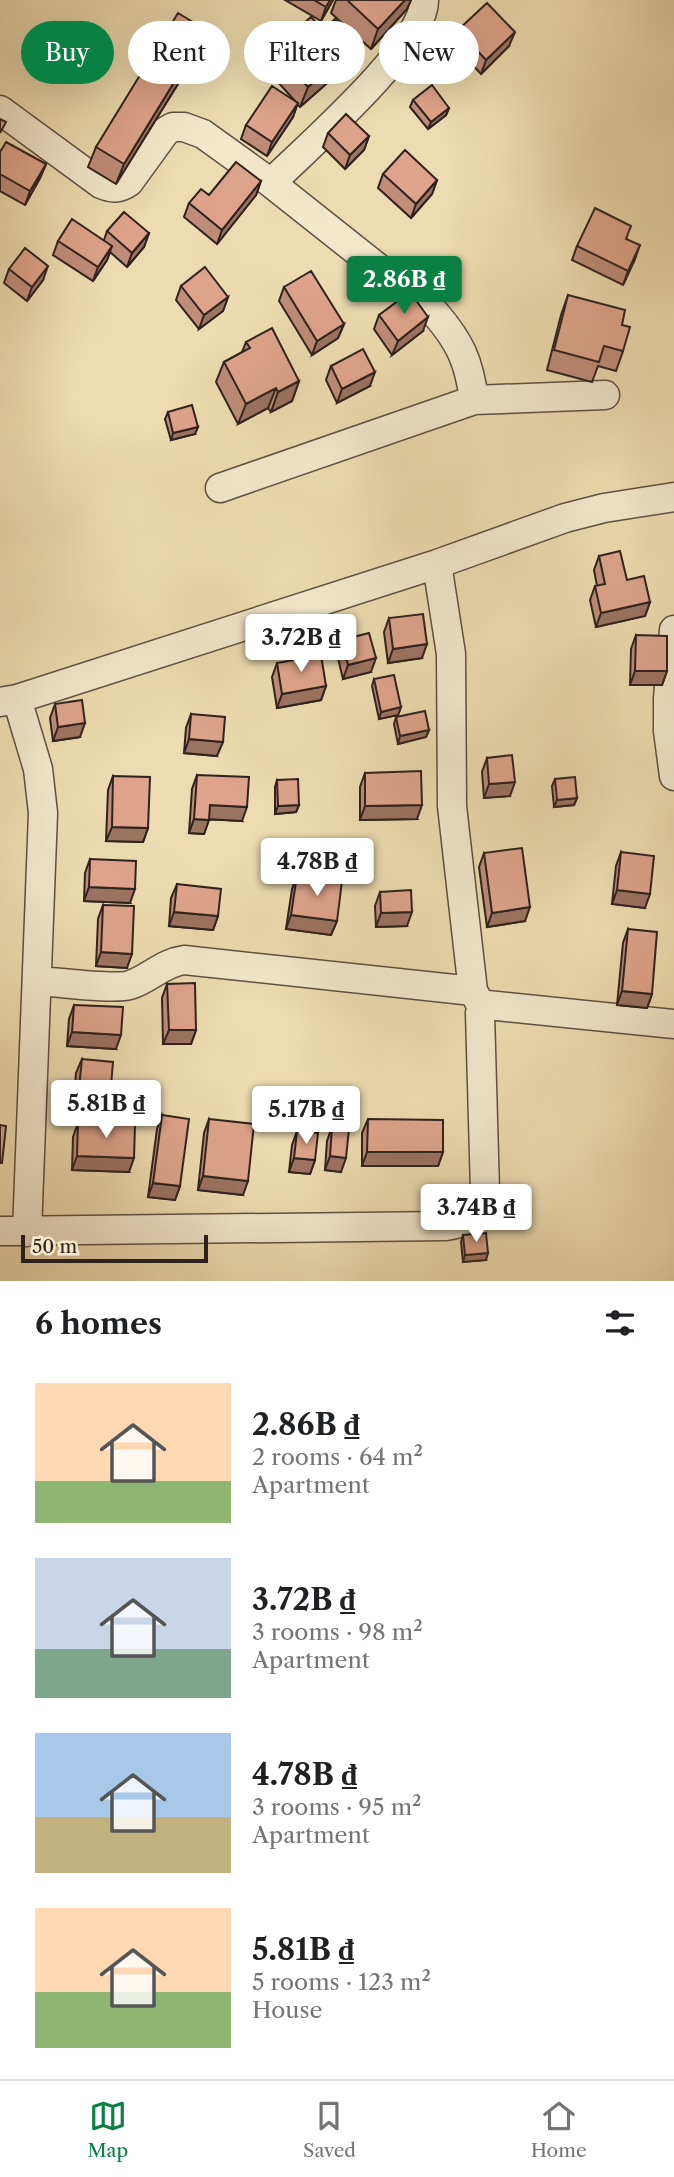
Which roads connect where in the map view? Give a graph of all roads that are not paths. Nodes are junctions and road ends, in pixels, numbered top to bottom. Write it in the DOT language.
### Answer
graph roads {
  1 [pos="424,0"];
  2 [pos="0,110"];
  3 [pos="271,183"];
  4 [pos="605,395"];
  5 [pos="474,400"];
  6 [pos="220,488"];
  7 [pos="674,496"];
  8 [pos="437,564"];
  9 [pos="674,630"];
  10 [pos="9,700"];
  11 [pos="674,776"];
  12 [pos="38,981"];
  13 [pos="478,999"];
  14 [pos="674,1024"];
  15 [pos="14,1231"];
  1 -- 3 [label="street"];
  2 -- 3 [label="street"];
  3 -- 5 [label="street"];
  4 -- 5 [label="street"];
  5 -- 6 [label="street"];
  7 -- 8 [label="street"];
  8 -- 10 [label="street"];
  8 -- 13 [label="street"];
  9 -- 11 [label="street"];
  10 -- 12 [label="street"];
  12 -- 13 [label="street"];
  12 -- 15 [label="street"];
  13 -- 14 [label="street"];
  13 -- 15 [label="street"];
}
